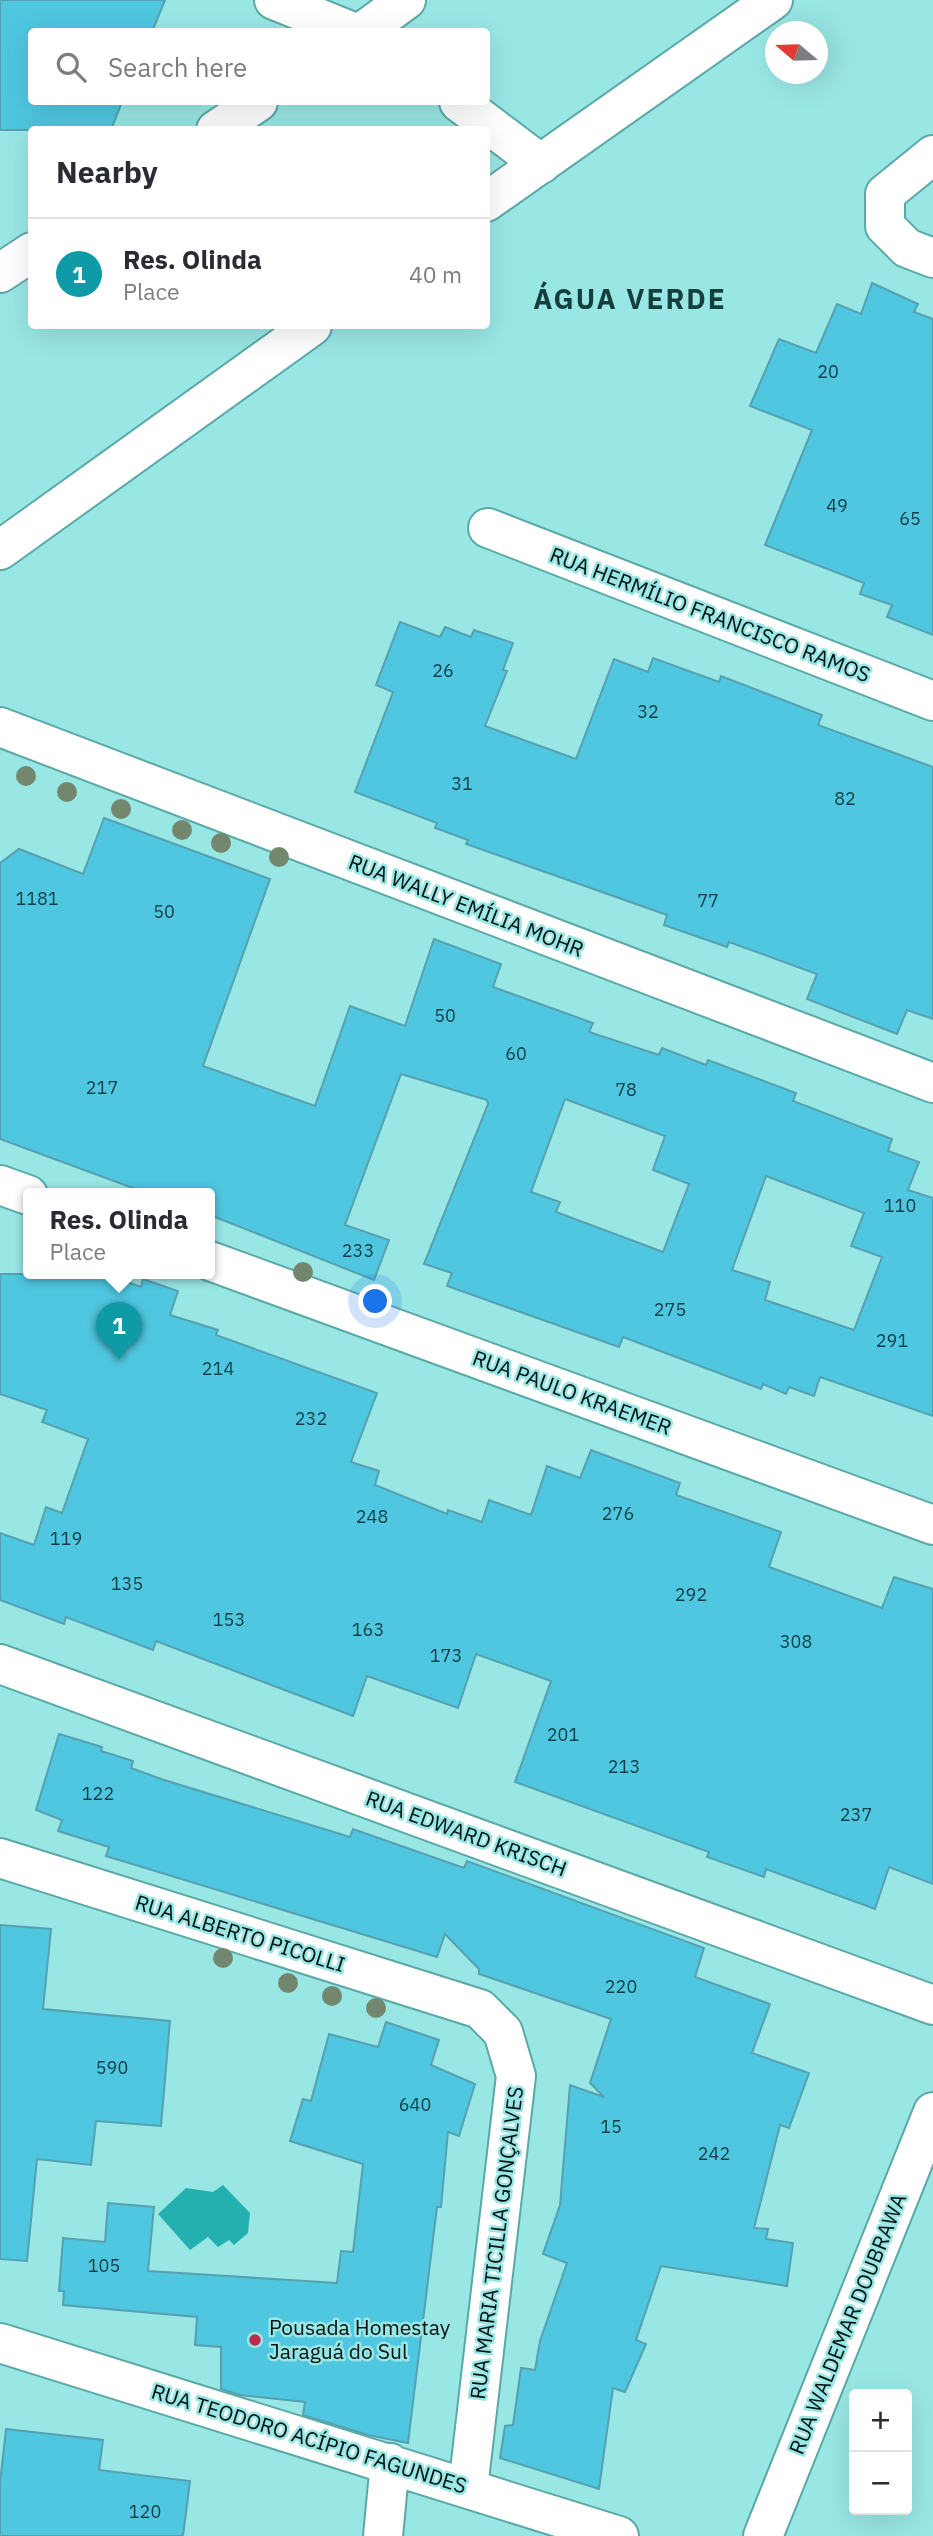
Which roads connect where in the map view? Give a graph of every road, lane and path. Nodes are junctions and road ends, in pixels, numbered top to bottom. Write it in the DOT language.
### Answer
graph roads {
  1 [pos="274,0"];
  2 [pos="406,0"];
  3 [pos="773,0"];
  4 [pos="343,28"];
  5 [pos="368,28"];
  6 [pos="254,105"];
  7 [pos="463,105"];
  8 [pos="222,126"];
  9 [pos="933,155"];
  10 [pos="541,164"];
  11 [pos="490,199"];
  12 [pos="28,255"];
  13 [pos="933,258"];
  14 [pos="0,273"];
  15 [pos="308,329"];
  16 [pos="488,528"];
  17 [pos="0,550"];
  18 [pos="933,701"];
  19 [pos="0,727"];
  20 [pos="933,1083"];
  21 [pos="0,1185"];
  22 [pos="23,1193"];
  23 [pos="215,1263"];
  24 [pos="933,1525"];
  25 [pos="0,1664"];
  26 [pos="0,1858"];
  27 [pos="933,2005"];
  28 [pos="480,2009"];
  29 [pos="933,2112"];
  30 [pos="0,2343"];
  31 [pos="390,2463"];
  32 [pos="468,2488"];
  33 [pos="383,2536"];
  34 [pos="619,2536"];
  35 [pos="763,2536"];
  1 -- 4 [label="main road"];
  2 -- 5 [label="main road"];
  3 -- 10 [label="main road"];
  6 -- 8 [label="main road"];
  7 -- 10 [label="main road"];
  9 -- 13 [label="main road"];
  10 -- 11 [label="main road"];
  12 -- 14 [label="main road"];
  15 -- 17 [label="main road"];
  16 -- 18 [label="main road, RUA HERMÍLIO FRANCISCO RAMOS"];
  19 -- 20 [label="main road, RUA WALLY EMÍLIA MOHR"];
  21 -- 22 [label="main road"];
  23 -- 24 [label="main road, RUA PAULO KRAEMER"];
  25 -- 27 [label="main road, RUA EDWARD KRISCH"];
  26 -- 28 [label="main road, RUA ALBERTO PICOLLI"];
  28 -- 32 [label="main road, RUA MARIA TICILLA GONÇALVES"];
  29 -- 35 [label="main road, RUA WALDEMAR DOUBRAWA"];
  30 -- 31 [label="main road, RUA TEODORO ACÍPIO FAGUNDES"];
  31 -- 32 [label="main road, RUA TEODORO ACÍPIO FAGUNDES"];
  31 -- 33 [label="main road"];
  32 -- 34 [label="main road, RUA TEODORO ACÍPIO FAGUNDES"];
}
